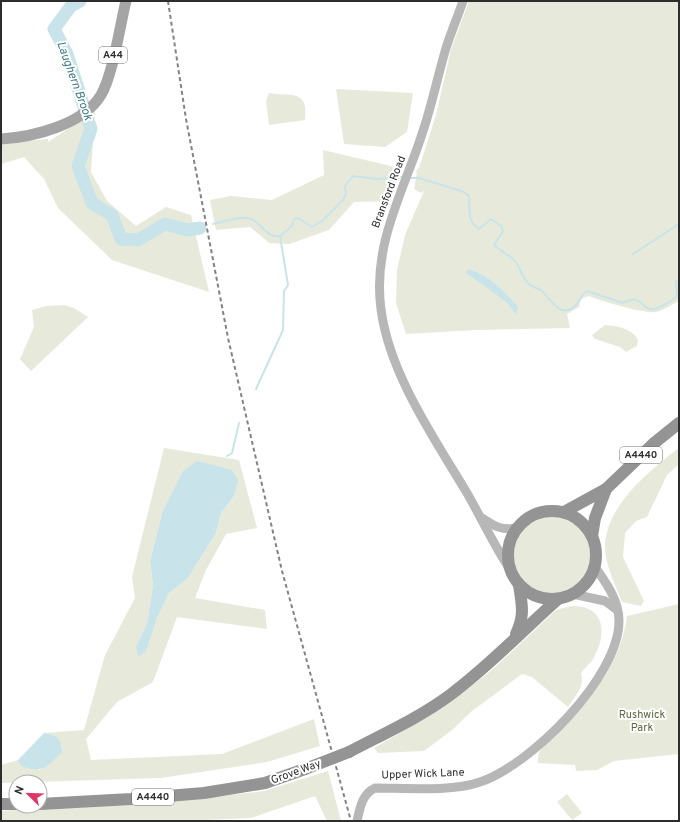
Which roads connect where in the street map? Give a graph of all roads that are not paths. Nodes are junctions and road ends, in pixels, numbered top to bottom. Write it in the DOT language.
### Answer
graph roads {
  1 [pos="126,1"];
  2 [pos="463,1"];
  3 [pos="1,139"];
  4 [pos="679,423"];
  5 [pos="606,489"];
  6 [pos="564,512"];
  7 [pos="482,518"];
  8 [pos="517,528"];
  9 [pos="592,536"];
  10 [pos="595,567"];
  11 [pos="511,571"];
  12 [pos="519,585"];
  13 [pos="574,594"];
  14 [pos="558,599"];
  15 [pos="617,610"];
  16 [pos="514,638"];
  17 [pos="48,804"];
  18 [pos="357,821"];
  1 -- 3 [label="main road, A44"];
  2 -- 7 [label="main road, Bransford Road"];
  4 -- 5 [label="highway, A4440"];
  5 -- 6 [label="highway, A4440"];
  5 -- 9 [label="highway, A4440"];
  6 -- 8 [label="highway"];
  6 -- 9 [label="highway"];
  7 -- 8 [label="main road, Bransford Road"];
  7 -- 11 [label="main road, Bransford Road"];
  8 -- 11 [label="highway"];
  9 -- 10 [label="highway"];
  10 -- 13 [label="highway"];
  10 -- 15 [label="main road"];
  11 -- 12 [label="highway"];
  12 -- 14 [label="highway"];
  12 -- 16 [label="highway, A4440"];
  13 -- 14 [label="highway"];
  13 -- 15 [label="main road"];
  14 -- 16 [label="highway, A4440"];
  15 -- 18 [label="main road, Upper Wick Lane"];
  16 -- 17 [label="highway, Grove Way / A4440, bridge"];
}
